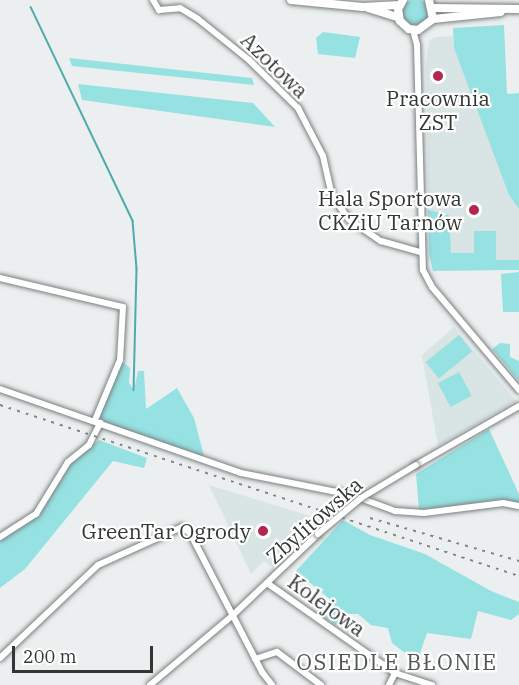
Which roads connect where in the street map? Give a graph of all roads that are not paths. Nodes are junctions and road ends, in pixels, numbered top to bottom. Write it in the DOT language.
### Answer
graph roads {
  1 [pos="153,0"];
  2 [pos="291,0"];
  3 [pos="401,3"];
  4 [pos="431,4"];
  5 [pos="363,7"];
  6 [pos="519,9"];
  7 [pos="505,10"];
  8 [pos="399,16"];
  9 [pos="433,19"];
  10 [pos="422,29"];
  11 [pos="413,30"];
  12 [pos="417,45"];
  13 [pos="420,252"];
  14 [pos="0,278"];
  15 [pos="0,389"];
  16 [pos="519,390"];
  17 [pos="519,406"];
  18 [pos="98,422"];
  19 [pos="519,506"];
  20 [pos="0,537"];
  21 [pos="267,583"];
  22 [pos="233,615"];
  23 [pos="0,658"];
  24 [pos="255,659"];
  25 [pos="395,673"];
  26 [pos="150,685"];
  27 [pos="272,685"];
  28 [pos="321,685"];
  29 [pos="389,685"];
  30 [pos="430,685"];
  1 -- 13 [label="street, Azotowa"];
  2 -- 5 [label="main road"];
  3 -- 5 [label="main road"];
  3 -- 8 [label="main road"];
  4 -- 7 [label="main road"];
  4 -- 9 [label="main road"];
  5 -- 8 [label="main road"];
  6 -- 7 [label="main road"];
  7 -- 9 [label="main road"];
  8 -- 11 [label="main road"];
  9 -- 10 [label="main road"];
  10 -- 11 [label="main road"];
  10 -- 12 [label="street"];
  11 -- 12 [label="street"];
  12 -- 13 [label="street"];
  13 -- 16 [label="street"];
  14 -- 18 [label="street"];
  15 -- 18 [label="street"];
  17 -- 21 [label="street, Zbylitowska, bridge"];
  18 -- 19 [label="street"];
  18 -- 20 [label="street"];
  21 -- 22 [label="street, Zbylitowska"];
  21 -- 25 [label="street, Kolejowa"];
  22 -- 23 [label="street"];
  22 -- 24 [label="street"];
  22 -- 26 [label="street, Zbylitowska"];
  24 -- 27 [label="street"];
  24 -- 28 [label="street"];
  25 -- 29 [label="street"];
  25 -- 30 [label="street, Kolejowa"];
}
